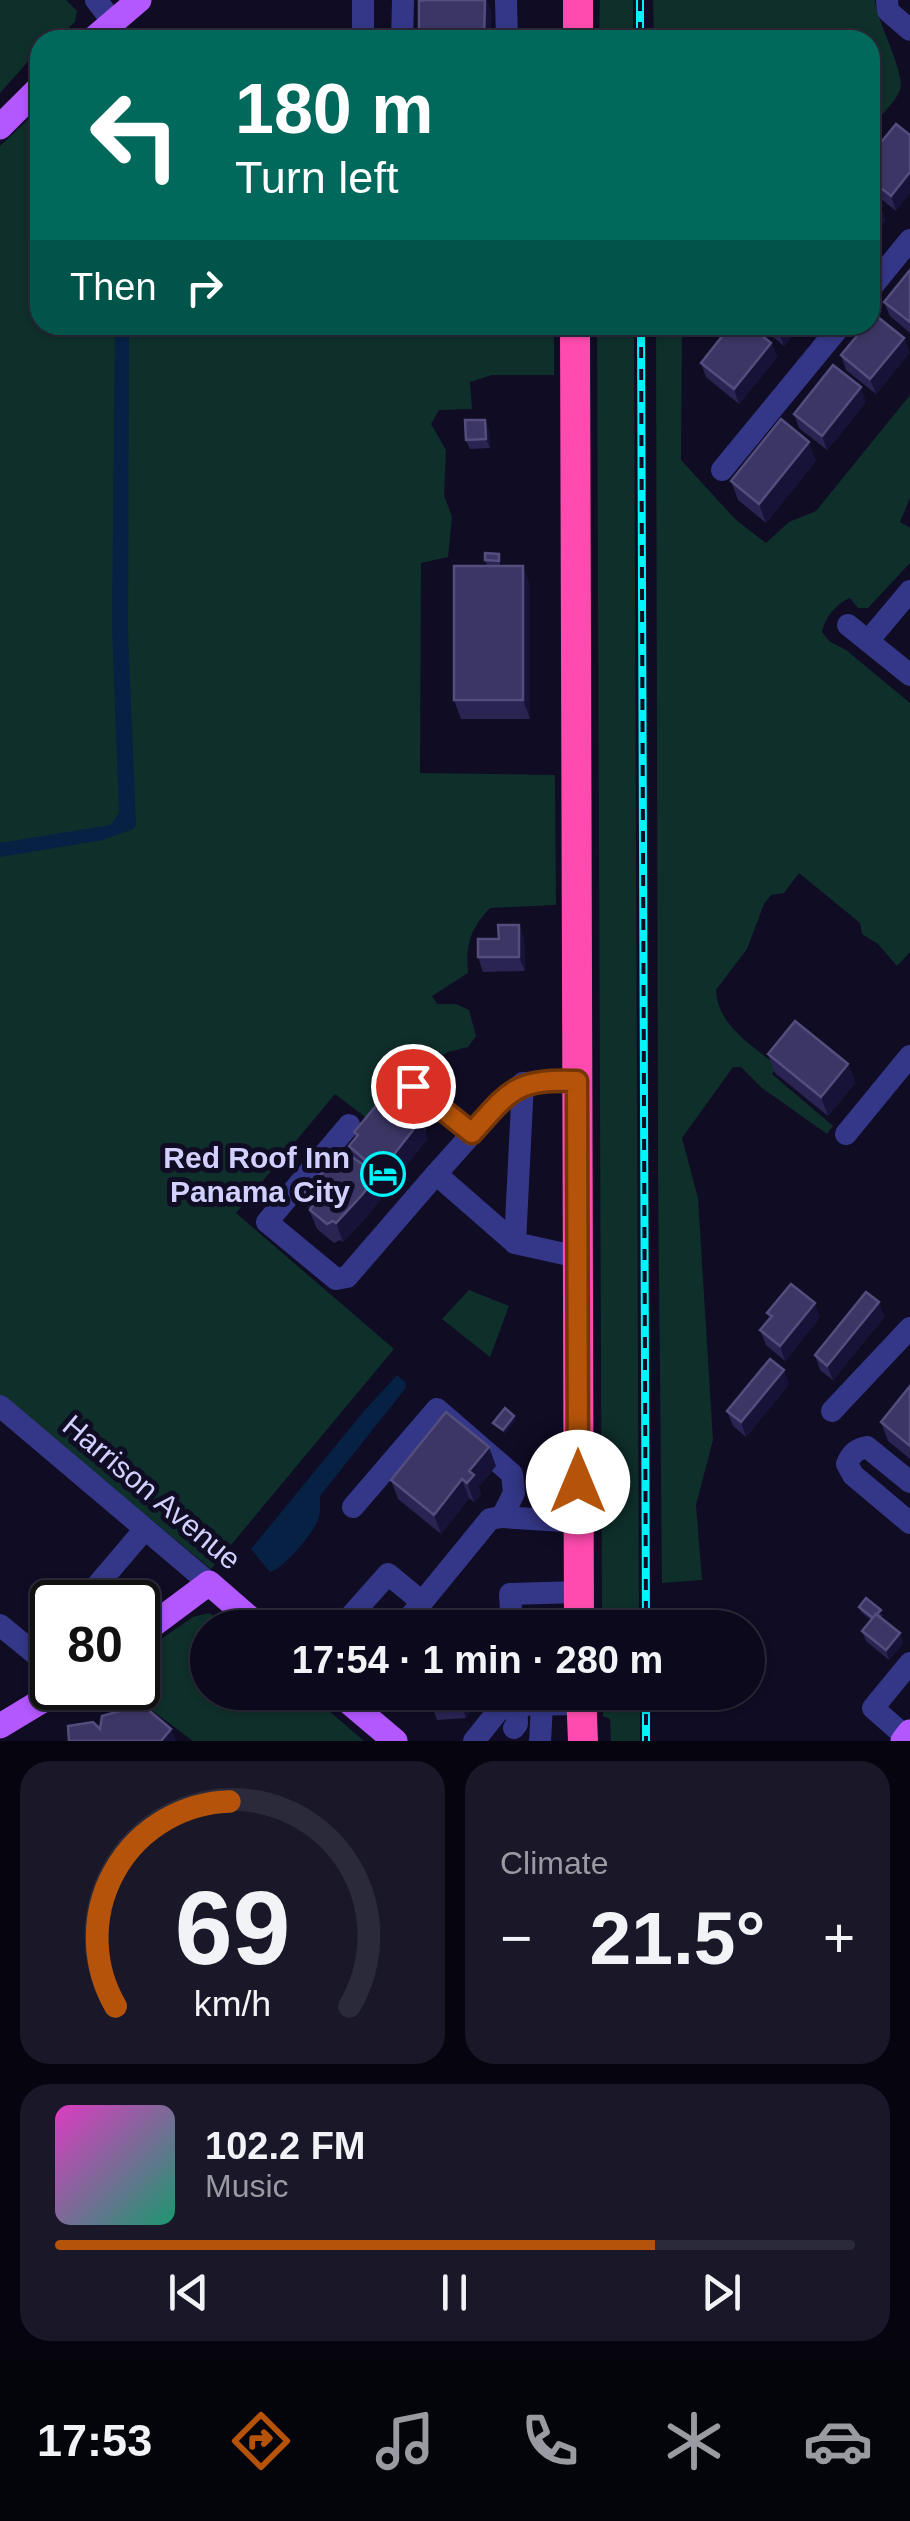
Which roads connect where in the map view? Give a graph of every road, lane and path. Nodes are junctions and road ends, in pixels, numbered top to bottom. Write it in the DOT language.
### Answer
graph roads {
  1 [pos="96,0"];
  2 [pos="139,0"];
  3 [pos="363,0"];
  4 [pos="403,0"];
  5 [pos="506,0"];
  6 [pos="578,0"];
  7 [pos="886,0"];
  8 [pos="112,22"];
  9 [pos="103,30"];
  10 [pos="363,30"];
  11 [pos="402,30"];
  12 [pos="507,30"];
  13 [pos="578,30"];
  14 [pos="910,30"];
  15 [pos="30,97"];
  16 [pos="0,127"];
  17 [pos="910,240"];
  18 [pos="880,277"];
  19 [pos="575,335"];
  20 [pos="833,335"];
  21 [pos="722,470"];
  22 [pos="908,598"];
  23 [pos="848,625"];
  24 [pos="868,642"];
  25 [pos="910,675"];
  26 [pos="910,1056"];
  27 [pos="577,1081"];
  28 [pos="524,1083"];
  29 [pos="413,1086"];
  30 [pos="350,1125"];
  31 [pos="472,1133"];
  32 [pos="846,1134"];
  33 [pos="436,1174"];
  34 [pos="515,1243"];
  35 [pos="578,1257"];
  36 [pos="910,1328"];
  37 [pos="0,1406"];
  38 [pos="832,1411"];
  39 [pos="910,1482"];
  40 [pos="353,1507"];
  41 [pos="502,1517"];
  42 [pos="578,1522"];
  43 [pos="910,1523"];
  44 [pos="145,1529"];
  45 [pos="101,1580"];
  46 [pos="209,1583"];
  47 [pos="578,1592"];
  48 [pos="422,1602"];
  49 [pos="240,1610"];
  50 [pos="356,1610"];
  51 [pos="416,1610"];
  52 [pos="511,1610"];
  53 [pos="578,1610"];
  54 [pos="160,1620"];
  55 [pos="0,1625"];
  56 [pos="30,1649"];
  57 [pos="910,1662"];
  58 [pos="30,1705"];
  59 [pos="361,1710"];
  60 [pos="499,1710"];
  61 [pos="542,1710"];
  62 [pos="582,1710"];
  63 [pos="0,1726"];
  64 [pos="0,1736"];
  65 [pos="906,1737"];
  66 [pos="7,1741"];
  67 [pos="395,1741"];
  68 [pos="474,1741"];
  69 [pos="540,1741"];
  70 [pos="583,1741"];
  1 -- 8 [label="street"];
  2 -- 8 [label="main road"];
  3 -- 10 [label="street"];
  4 -- 11 [label="street"];
  5 -- 12 [label="street"];
  6 -- 13 [label="highway"];
  7 -- 14 [label="street"];
  8 -- 9 [label="main road"];
  15 -- 16 [label="main road"];
  17 -- 18 [label="street"];
  19 -- 27 [label="highway"];
  20 -- 21 [label="street"];
  22 -- 24 [label="street"];
  23 -- 24 [label="street"];
  24 -- 25 [label="street"];
  26 -- 32 [label="street"];
  27 -- 28 [label="street"];
  27 -- 35 [label="highway"];
  28 -- 31 [label="street"];
  28 -- 34 [label="street"];
  29 -- 31 [label="street"];
  30 -- 33 [label="street"];
  31 -- 33 [label="street"];
  33 -- 34 [label="street"];
  34 -- 35 [label="street"];
  35 -- 42 [label="highway"];
  36 -- 38 [label="street"];
  37 -- 44 [label="street, Harrison Avenue"];
  39 -- 43 [label="street"];
  40 -- 41 [label="street"];
  41 -- 42 [label="street"];
  41 -- 48 [label="street"];
  42 -- 47 [label="highway"];
  44 -- 45 [label="street"];
  44 -- 46 [label="street, Harrison Avenue"];
  46 -- 49 [label="main road, Harrison Avenue"];
  46 -- 54 [label="main road"];
  47 -- 52 [label="street"];
  47 -- 53 [label="highway"];
  48 -- 50 [label="street"];
  48 -- 51 [label="street"];
  55 -- 56 [label="street"];
  57 -- 65 [label="street"];
  58 -- 63 [label="main road"];
  59 -- 67 [label="main road"];
  60 -- 68 [label="street"];
  61 -- 69 [label="street"];
  62 -- 70 [label="highway"];
  64 -- 66 [label="street"];
}
